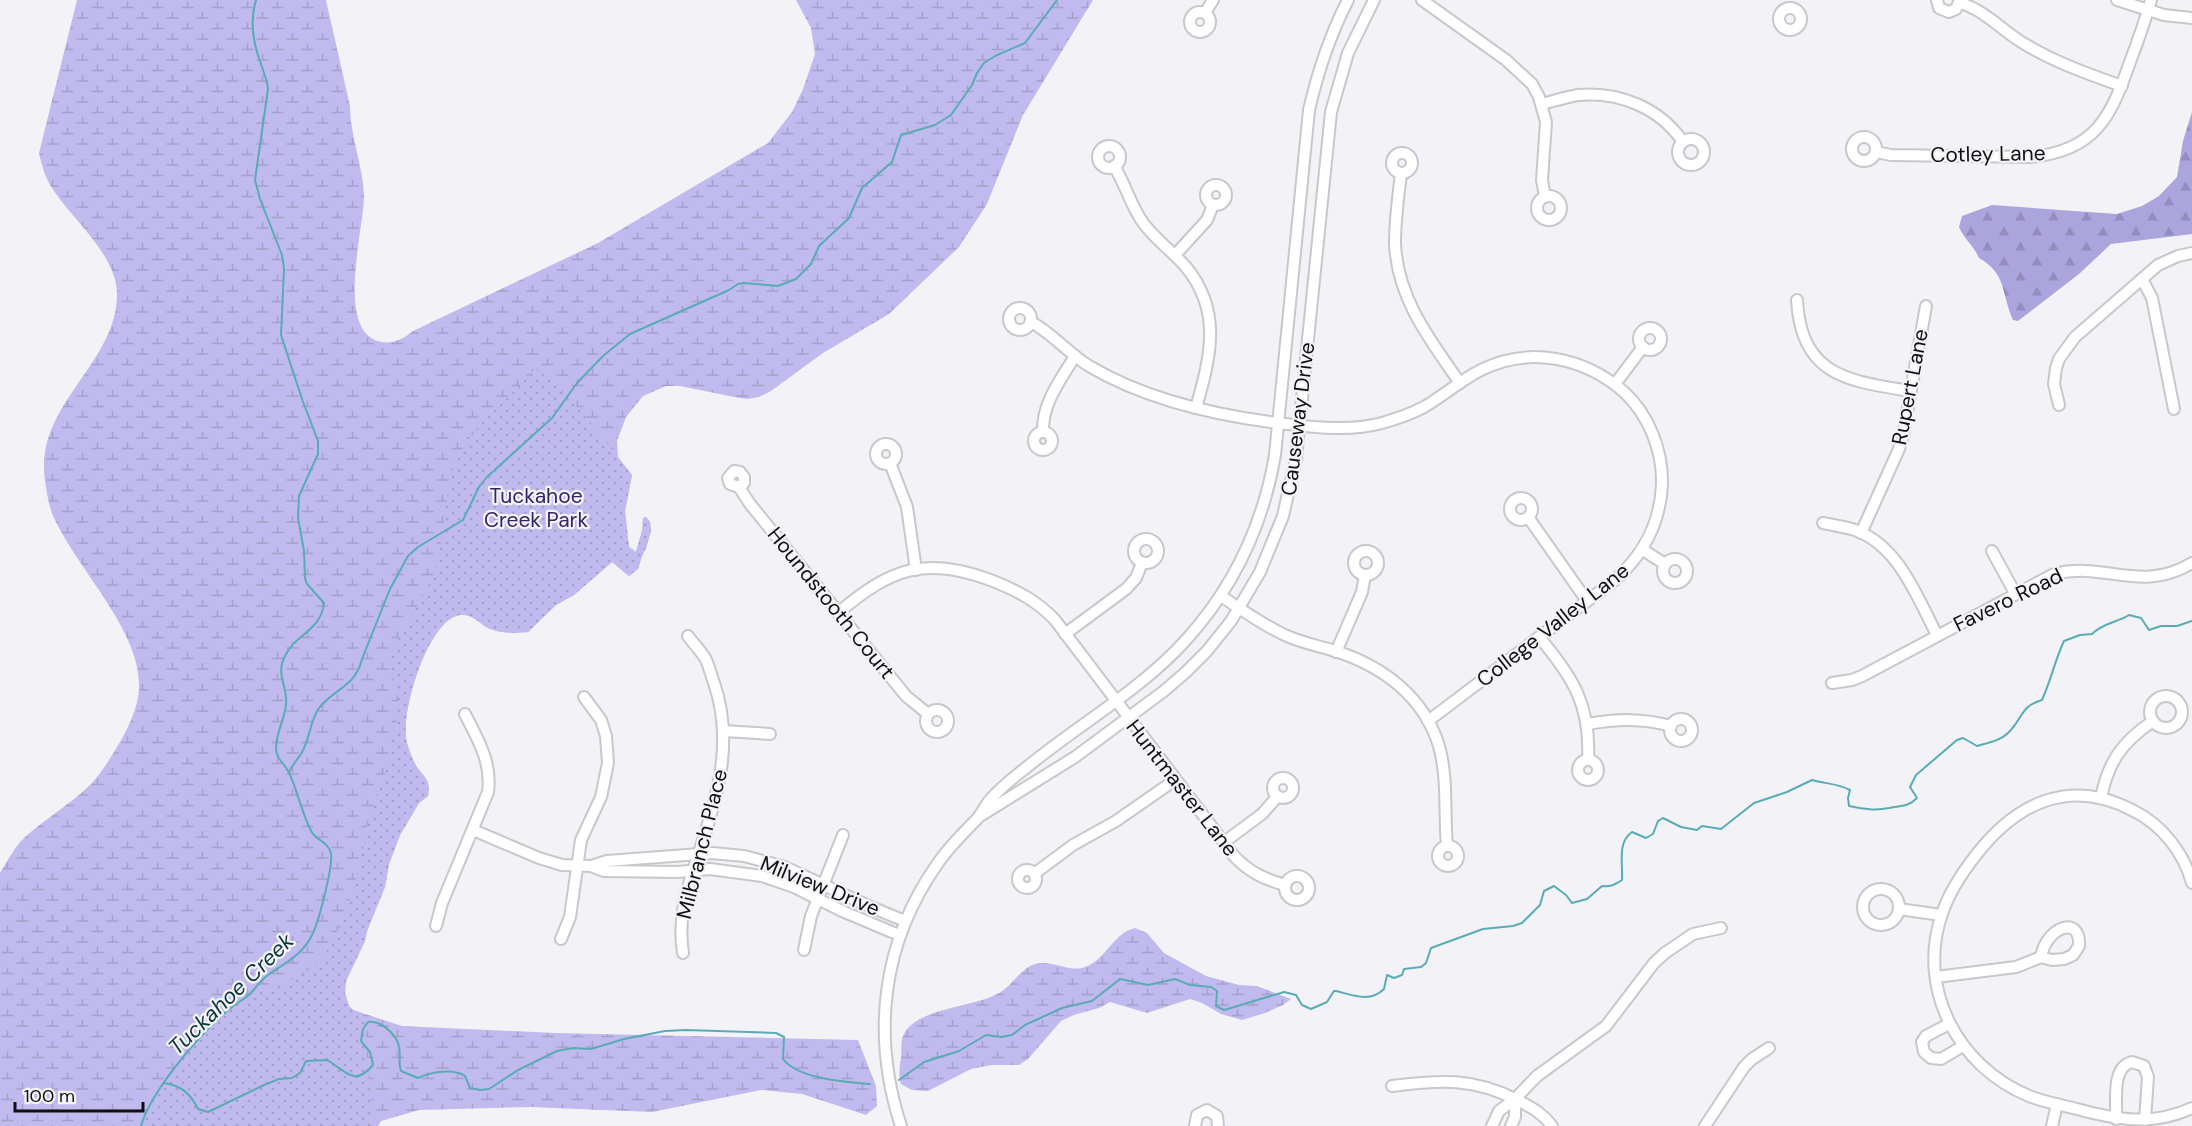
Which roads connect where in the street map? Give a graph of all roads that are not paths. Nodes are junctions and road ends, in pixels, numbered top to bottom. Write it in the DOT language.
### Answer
graph roads {
  1 [pos="1213,0"];
  2 [pos="1348,0"];
  3 [pos="1374,0"];
  4 [pos="1422,0"];
  5 [pos="1937,0"];
  6 [pos="2117,0"];
  7 [pos="1960,2"];
  8 [pos="2150,5"];
  9 [pos="1205,13"];
  10 [pos="2192,18"];
  11 [pos="2122,86"];
  12 [pos="1542,104"];
  13 [pos="1683,142"];
  14 [pos="1876,153"];
  15 [pos="1114,166"];
  16 [pos="1401,174"];
  17 [pos="1545,197"];
  18 [pos="1214,205"];
  19 [pos="2192,253"];
  20 [pos="1175,255"];
  21 [pos="2142,279"];
  22 [pos="1797,300"];
  23 [pos="1926,306"];
  24 [pos="1031,322"];
  25 [pos="1643,347"];
  26 [pos="1075,357"];
  27 [pos="1460,383"];
  28 [pos="1615,384"];
  29 [pos="1910,391"];
  30 [pos="2059,405"];
  31 [pos="1196,408"];
  32 [pos="2174,409"];
  33 [pos="1278,423"];
  34 [pos="1299,425"];
  35 [pos="1043,432"];
  36 [pos="890,464"];
  37 [pos="739,487"];
  38 [pos="1528,517"];
  39 [pos="1823,523"];
  40 [pos="1861,533"];
  41 [pos="1643,550"];
  42 [pos="1992,551"];
  43 [pos="1142,563"];
  44 [pos="2192,563"];
  45 [pos="1665,564"];
  46 [pos="916,570"];
  47 [pos="1365,575"];
  48 [pos="2014,593"];
  49 [pos="1221,596"];
  50 [pos="1587,601"];
  51 [pos="1239,608"];
  52 [pos="838,613"];
  53 [pos="1065,634"];
  54 [pos="1937,635"];
  55 [pos="687,636"];
  56 [pos="1539,637"];
  57 [pos="1336,652"];
  58 [pos="1832,683"];
  59 [pos="584,697"];
  60 [pos="1115,700"];
  61 [pos="465,714"];
  62 [pos="928,714"];
  63 [pos="1128,718"];
  64 [pos="1428,721"];
  65 [pos="2153,721"];
  66 [pos="1588,724"];
  67 [pos="1671,726"];
  68 [pos="724,731"];
  69 [pos="770,734"];
  70 [pos="1588,760"];
  71 [pos="1175,780"];
  72 [pos="1278,796"];
  73 [pos="2101,798"];
  74 [pos="979,816"];
  75 [pos="473,830"];
  76 [pos="843,835"];
  77 [pos="1223,843"];
  78 [pos="1448,846"];
  79 [pos="698,854"];
  80 [pos="2188,862"];
  81 [pos="578,866"];
  82 [pos="591,867"];
  83 [pos="693,870"];
  84 [pos="1034,874"];
  85 [pos="2192,883"];
  86 [pos="824,885"];
  87 [pos="1285,885"];
  88 [pos="818,899"];
  89 [pos="1899,909"];
  90 [pos="1941,915"];
  91 [pos="905,921"];
  92 [pos="436,926"];
  93 [pos="1721,928"];
  94 [pos="899,935"];
  95 [pos="561,939"];
  96 [pos="804,950"];
  97 [pos="682,953"];
  98 [pos="2041,957"];
  99 [pos="1936,977"];
  100 [pos="1949,1024"];
  101 [pos="1963,1046"];
  102 [pos="1769,1048"];
  103 [pos="1392,1086"];
  104 [pos="1515,1099"];
  105 [pos="2057,1104"];
  106 [pos="2192,1108"];
  107 [pos="2115,1119"];
  108 [pos="2145,1120"];
  109 [pos="901,1126"];
  110 [pos="1195,1126"];
  111 [pos="1218,1126"];
  112 [pos="1492,1126"];
  113 [pos="1511,1126"];
  114 [pos="1552,1126"];
  115 [pos="1705,1126"];
  116 [pos="2052,1126"];
  1 -- 9 [label="street"];
  2 -- 33 [label="street, Causeway Drive"];
  3 -- 34 [label="street, Causeway Drive"];
  4 -- 12 [label="street"];
  5 -- 7 [label="street"];
  6 -- 8 [label="street"];
  7 -- 11 [label="street"];
  8 -- 10 [label="street"];
  8 -- 11 [label="street, Cotley Lane"];
  11 -- 14 [label="street, Cotley Lane"];
  12 -- 13 [label="street"];
  12 -- 17 [label="street"];
  15 -- 20 [label="street"];
  16 -- 27 [label="street"];
  18 -- 20 [label="street"];
  19 -- 21 [label="street"];
  20 -- 31 [label="street"];
  21 -- 30 [label="street"];
  21 -- 32 [label="street"];
  22 -- 29 [label="street"];
  23 -- 29 [label="street, Rupert Lane"];
  24 -- 26 [label="street, College Valley Lane"];
  25 -- 28 [label="street"];
  26 -- 31 [label="street, College Valley Lane"];
  26 -- 35 [label="street"];
  27 -- 28 [label="street, College Valley Lane"];
  27 -- 34 [label="street, College Valley Lane"];
  28 -- 41 [label="street, College Valley Lane"];
  29 -- 40 [label="street, Rupert Lane"];
  31 -- 33 [label="street, College Valley Lane"];
  33 -- 34 [label="street, College Valley Lane"];
  33 -- 49 [label="street, Causeway Drive"];
  34 -- 51 [label="street, Causeway Drive"];
  36 -- 46 [label="street"];
  37 -- 52 [label="street, Houndstooth Court"];
  38 -- 50 [label="street"];
  39 -- 40 [label="street"];
  40 -- 54 [label="street"];
  41 -- 45 [label="street"];
  41 -- 50 [label="street, College Valley Lane"];
  42 -- 48 [label="street"];
  43 -- 53 [label="street"];
  44 -- 48 [label="street, Favero Road"];
  46 -- 52 [label="street, Huntmaster Lane"];
  46 -- 53 [label="street, Huntmaster Lane"];
  47 -- 57 [label="street"];
  48 -- 54 [label="street, Favero Road"];
  49 -- 51 [label="street"];
  49 -- 60 [label="street, Causeway Drive"];
  50 -- 56 [label="street, College Valley Lane"];
  51 -- 57 [label="street"];
  51 -- 63 [label="street, Causeway Drive"];
  52 -- 62 [label="street, Houndstooth Court"];
  53 -- 60 [label="street, Huntmaster Lane"];
  54 -- 58 [label="street, Favero Road"];
  55 -- 68 [label="street, Milbranch Place"];
  56 -- 64 [label="street, College Valley Lane"];
  56 -- 66 [label="street"];
  57 -- 64 [label="street"];
  59 -- 81 [label="street"];
  60 -- 63 [label="street, Huntmaster Lane"];
  60 -- 74 [label="street, Causeway Drive"];
  61 -- 75 [label="street"];
  63 -- 71 [label="street, Huntmaster Lane"];
  63 -- 74 [label="street, Causeway Drive"];
  64 -- 78 [label="street"];
  65 -- 73 [label="street"];
  66 -- 67 [label="street"];
  66 -- 70 [label="street"];
  68 -- 69 [label="street"];
  68 -- 79 [label="street, Milbranch Place"];
  71 -- 77 [label="street, Huntmaster Lane"];
  71 -- 84 [label="street"];
  72 -- 77 [label="street"];
  73 -- 80 [label="street"];
  73 -- 90 [label="street"];
  74 -- 91 [label="street, Causeway Drive"];
  75 -- 81 [label="street, Milview Drive"];
  75 -- 92 [label="street"];
  76 -- 86 [label="street"];
  77 -- 87 [label="street, Huntmaster Lane"];
  79 -- 82 [label="street, Milview Drive"];
  79 -- 83 [label="street, Milbranch Place"];
  79 -- 86 [label="street, Milview Drive"];
  80 -- 85 [label="street"];
  81 -- 82 [label="street, Milview Drive"];
  81 -- 95 [label="street"];
  82 -- 83 [label="street, Milview Drive"];
  83 -- 88 [label="street, Milview Drive"];
  83 -- 97 [label="street, Milbranch Place"];
  86 -- 88 [label="street"];
  86 -- 91 [label="street, Milview Drive"];
  88 -- 94 [label="street, Milview Drive"];
  88 -- 96 [label="street"];
  89 -- 90 [label="street"];
  90 -- 99 [label="street"];
  91 -- 94 [label="street, Causeway Drive"];
  93 -- 104 [label="street"];
  94 -- 109 [label="street, Causeway Drive"];
  98 -- 99 [label="street"];
  99 -- 100 [label="street"];
  100 -- 101 [label="street"];
  100 -- 101 [label="street"];
  101 -- 105 [label="street"];
  102 -- 115 [label="street"];
  103 -- 104 [label="street"];
  104 -- 112 [label="street"];
  104 -- 113 [label="street"];
  104 -- 114 [label="street"];
  105 -- 107 [label="street"];
  105 -- 116 [label="street"];
  106 -- 108 [label="street"];
  107 -- 108 [label="street"];
  107 -- 108 [label="street"];
  110 -- 111 [label="street"];
}
